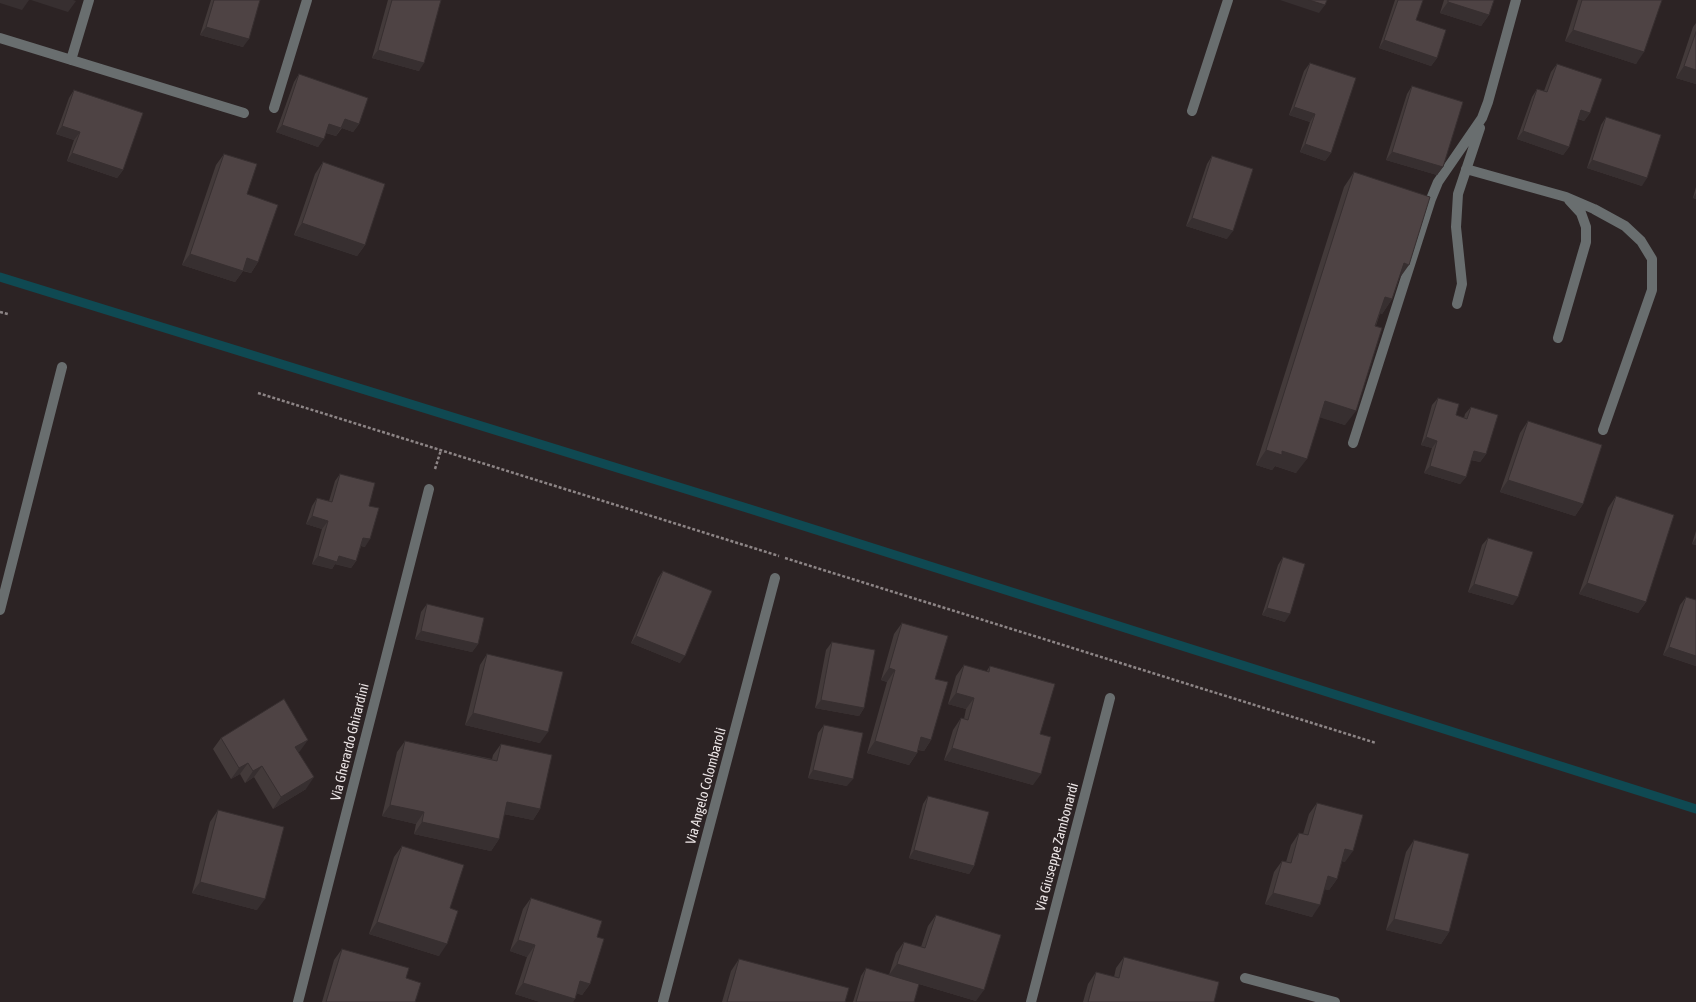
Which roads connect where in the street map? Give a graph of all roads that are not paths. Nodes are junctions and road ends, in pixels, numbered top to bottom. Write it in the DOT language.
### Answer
graph roads {
  1 [pos="89,0"];
  2 [pos="307,0"];
  3 [pos="1228,0"];
  4 [pos="1516,0"];
  5 [pos="0,38"];
  6 [pos="71,60"];
  7 [pos="1488,102"];
  8 [pos="274,108"];
  9 [pos="1192,111"];
  10 [pos="244,113"];
  11 [pos="1466,169"];
  12 [pos="1566,197"];
  13 [pos="1457,304"];
  14 [pos="1558,338"];
  15 [pos="62,367"];
  16 [pos="1603,430"];
  17 [pos="1353,443"];
  18 [pos="429,489"];
  19 [pos="775,578"];
  20 [pos="0,610"];
  21 [pos="1110,698"];
  22 [pos="1245,978"];
  23 [pos="298,1002"];
  24 [pos="663,1002"];
  25 [pos="1031,1002"];
  26 [pos="1335,1002"];
  1 -- 6 [label="street"];
  2 -- 8 [label="street"];
  3 -- 9 [label="street"];
  4 -- 7 [label="street"];
  5 -- 6 [label="street"];
  6 -- 10 [label="street"];
  7 -- 11 [label="street"];
  7 -- 17 [label="street"];
  11 -- 12 [label="street"];
  11 -- 13 [label="street"];
  12 -- 14 [label="street"];
  12 -- 16 [label="street"];
  15 -- 20 [label="street"];
  18 -- 23 [label="street, Via Gherardo Ghirardini"];
  19 -- 24 [label="street, Via Angelo Colombaroli"];
  21 -- 25 [label="street, Via Giuseppe Zambonardi"];
  22 -- 26 [label="street"];
}
